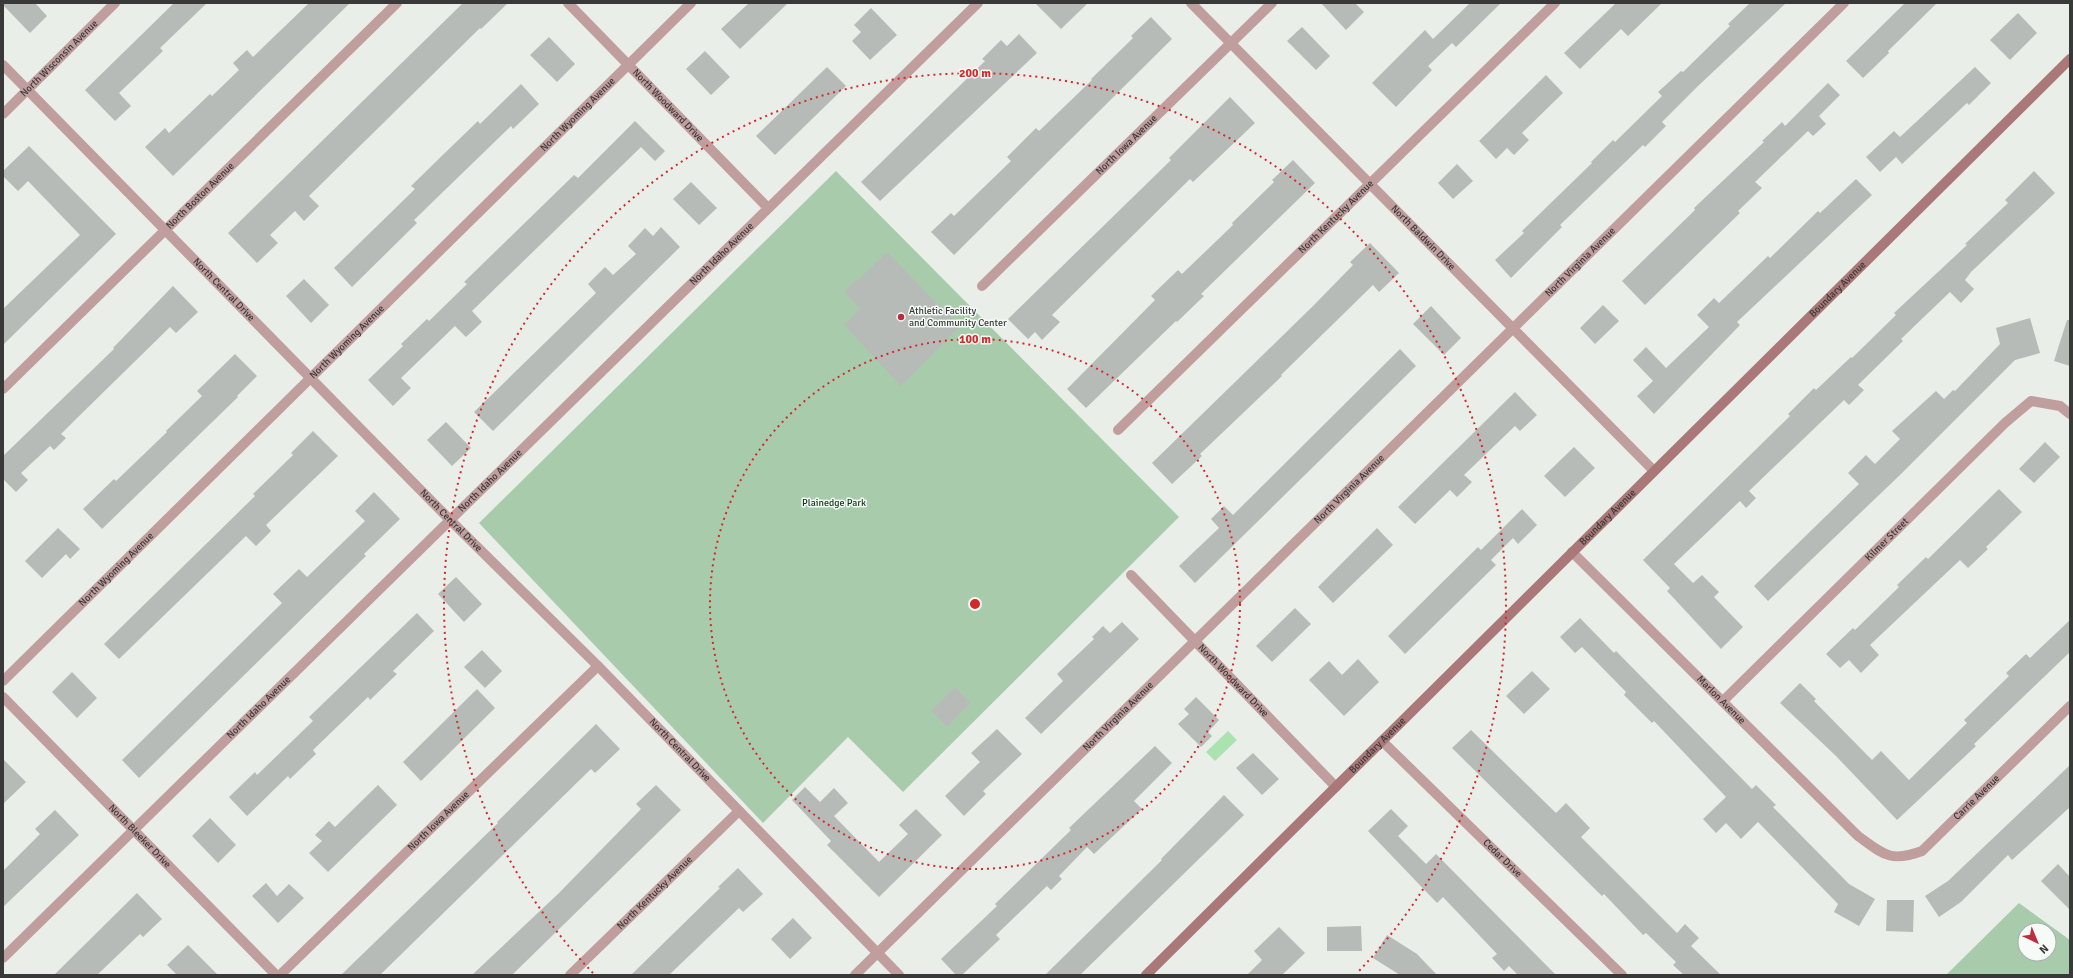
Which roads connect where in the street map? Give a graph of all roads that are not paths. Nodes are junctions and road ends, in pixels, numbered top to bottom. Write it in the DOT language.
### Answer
graph roads {
  1 [pos="115,3"];
  2 [pos="397,3"];
  3 [pos="568,3"];
  4 [pos="691,3"];
  5 [pos="978,3"];
  6 [pos="1192,3"];
  7 [pos="1272,3"];
  8 [pos="1555,3"];
  9 [pos="1844,3"];
  10 [pos="1232,44"];
  11 [pos="2070,59"];
  12 [pos="3,65"];
  13 [pos="629,65"];
  14 [pos="28,89"];
  15 [pos="3,114"];
  16 [pos="1370,185"];
  17 [pos="768,208"];
  18 [pos="166,230"];
  19 [pos="982,286"];
  20 [pos="1512,329"];
  21 [pos="311,377"];
  22 [pos="3,389"];
  23 [pos="2070,414"];
  24 [pos="1118,430"];
  25 [pos="1654,471"];
  26 [pos="450,520"];
  27 [pos="1572,552"];
  28 [pos="1131,575"];
  29 [pos="1195,641"];
  30 [pos="598,666"];
  31 [pos="3,681"];
  32 [pos="3,697"];
  33 [pos="1723,701"];
  34 [pos="2070,706"];
  35 [pos="1382,741"];
  36 [pos="1336,787"];
  37 [pos="739,811"];
  38 [pos="133,830"];
  39 [pos="1872,846"];
  40 [pos="878,953"];
  41 [pos="3,958"];
  42 [pos="276,975"];
  43 [pos="280,975"];
  44 [pos="570,975"];
  45 [pos="855,975"];
  46 [pos="900,975"];
  47 [pos="1146,975"];
  48 [pos="1622,975"];
  1 -- 14 [label="street, North Wisconsin Avenue"];
  2 -- 18 [label="street, North Boston Avenue"];
  3 -- 13 [label="street, North Woodward Drive"];
  4 -- 13 [label="street, North Wyoming Avenue"];
  5 -- 17 [label="street, North Idaho Avenue"];
  6 -- 10 [label="street, North Baldwin Drive"];
  7 -- 10 [label="street, North Iowa Avenue"];
  8 -- 16 [label="street, North Kentucky Avenue"];
  9 -- 20 [label="street, North Virginia Avenue"];
  10 -- 16 [label="street, North Baldwin Drive"];
  10 -- 19 [label="street, North Iowa Avenue"];
  11 -- 25 [label="main road, Boundary Avenue"];
  12 -- 14 [label="street, North Central Drive"];
  13 -- 17 [label="street, North Woodward Drive"];
  13 -- 21 [label="street, North Wyoming Avenue"];
  14 -- 15 [label="street, North Wisconsin Avenue"];
  14 -- 18 [label="street, North Central Drive"];
  16 -- 20 [label="street, North Baldwin Drive"];
  16 -- 24 [label="street, North Kentucky Avenue"];
  17 -- 26 [label="street, North Idaho Avenue"];
  18 -- 21 [label="street, North Central Drive"];
  18 -- 22 [label="street, North Boston Avenue"];
  20 -- 25 [label="street, North Baldwin Drive"];
  20 -- 29 [label="street, North Virginia Avenue"];
  21 -- 26 [label="street, North Central Drive"];
  21 -- 31 [label="street, North Wyoming Avenue"];
  23 -- 33 [label="street, Kilmer Street"];
  25 -- 27 [label="main road, Boundary Avenue"];
  26 -- 30 [label="street, North Central Drive"];
  26 -- 38 [label="street, North Idaho Avenue"];
  27 -- 33 [label="street, Marlon Avenue"];
  27 -- 35 [label="main road, Boundary Avenue"];
  28 -- 29 [label="street, North Woodward Drive"];
  29 -- 36 [label="street, North Woodward Drive"];
  29 -- 40 [label="street, North Virginia Avenue"];
  30 -- 37 [label="street, North Central Drive"];
  30 -- 43 [label="street, North Iowa Avenue"];
  32 -- 38 [label="street, North Bleeker Drive"];
  33 -- 39 [label="street, Marlon Avenue"];
  34 -- 39 [label="street, Carrie Avenue"];
  35 -- 36 [label="main road, Boundary Avenue"];
  35 -- 48 [label="street, Cedar Drive"];
  36 -- 47 [label="main road, Boundary Avenue"];
  37 -- 40 [label="street, North Central Drive"];
  37 -- 44 [label="street, North Kentucky Avenue"];
  38 -- 41 [label="street, North Idaho Avenue"];
  38 -- 42 [label="street, North Bleeker Drive"];
  40 -- 45 [label="street, North Virginia Avenue"];
  40 -- 46 [label="street, North Central Drive"];
}
